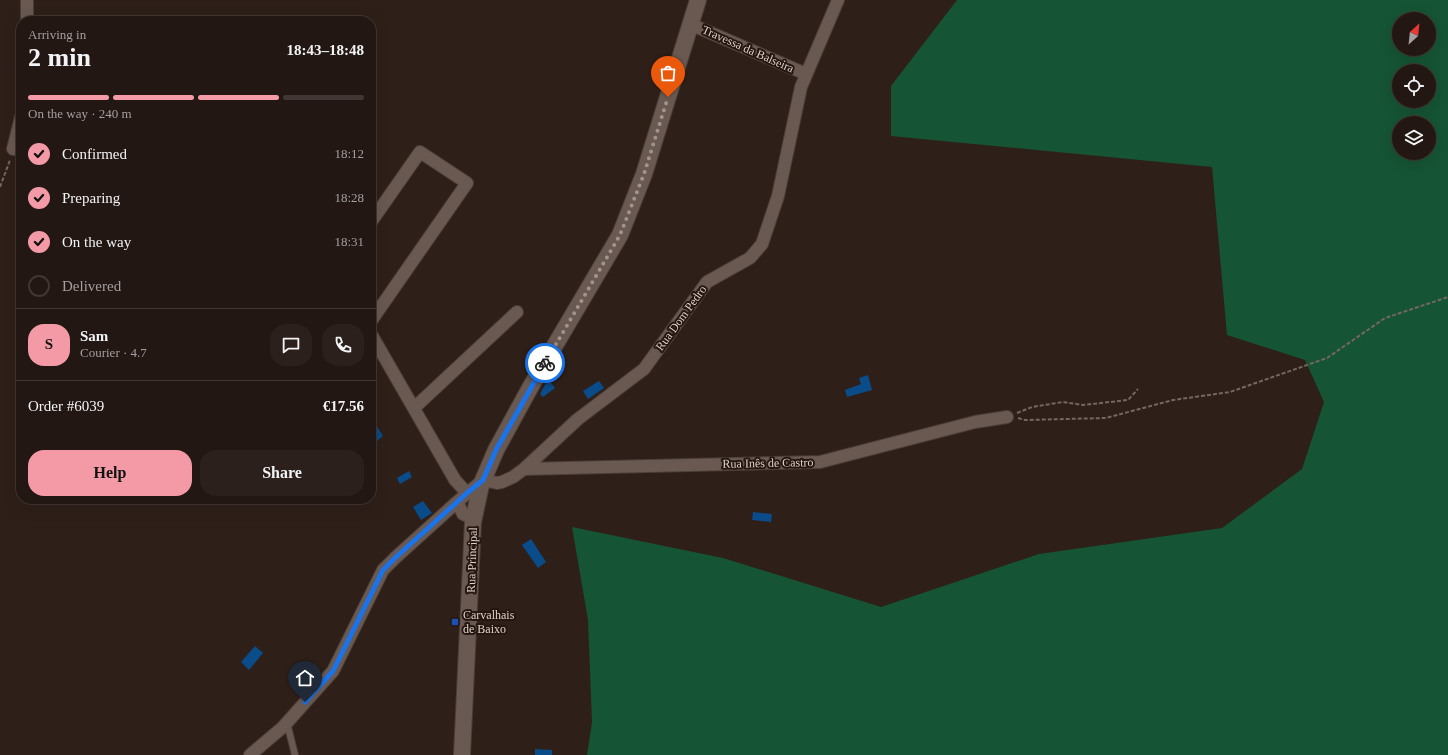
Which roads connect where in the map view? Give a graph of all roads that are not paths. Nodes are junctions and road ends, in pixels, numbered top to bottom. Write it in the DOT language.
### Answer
graph roads {
  1 [pos="27,0"];
  2 [pos="698,0"];
  3 [pos="838,0"];
  4 [pos="26,16"];
  5 [pos="690,24"];
  6 [pos="806,74"];
  7 [pos="16,137"];
  8 [pos="13,149"];
  9 [pos="376,215"];
  10 [pos="517,312"];
  11 [pos="376,314"];
  12 [pos="376,343"];
  13 [pos="414,408"];
  14 [pos="1007,417"];
  15 [pos="524,469"];
  16 [pos="482,483"];
  17 [pos="467,493"];
  18 [pos="458,502"];
  19 [pos="474,519"];
  20 [pos="287,723"];
  21 [pos="250,755"];
  22 [pos="295,755"];
  23 [pos="462,755"];
  1 -- 4 [label="street"];
  2 -- 5 [label="street, Rua Principal"];
  3 -- 6 [label="street, Rua Dom Pedro"];
  5 -- 6 [label="street, Travessa da Balseira"];
  5 -- 16 [label="street, Rua Principal"];
  6 -- 15 [label="street, Rua Dom Pedro"];
  7 -- 8 [label="street"];
  9 -- 11 [label="street"];
  10 -- 13 [label="street"];
  12 -- 13 [label="street"];
  13 -- 17 [label="street"];
  14 -- 15 [label="street, Rua Inês de Castro"];
  15 -- 16 [label="street, Rua Dom Pedro"];
  16 -- 17 [label="street"];
  16 -- 19 [label="street, Rua Principal"];
  17 -- 18 [label="street"];
  18 -- 19 [label="street"];
  18 -- 20 [label="street"];
  19 -- 23 [label="street, Rua Principal"];
  20 -- 21 [label="street"];
  20 -- 22 [label="lane"];
}
